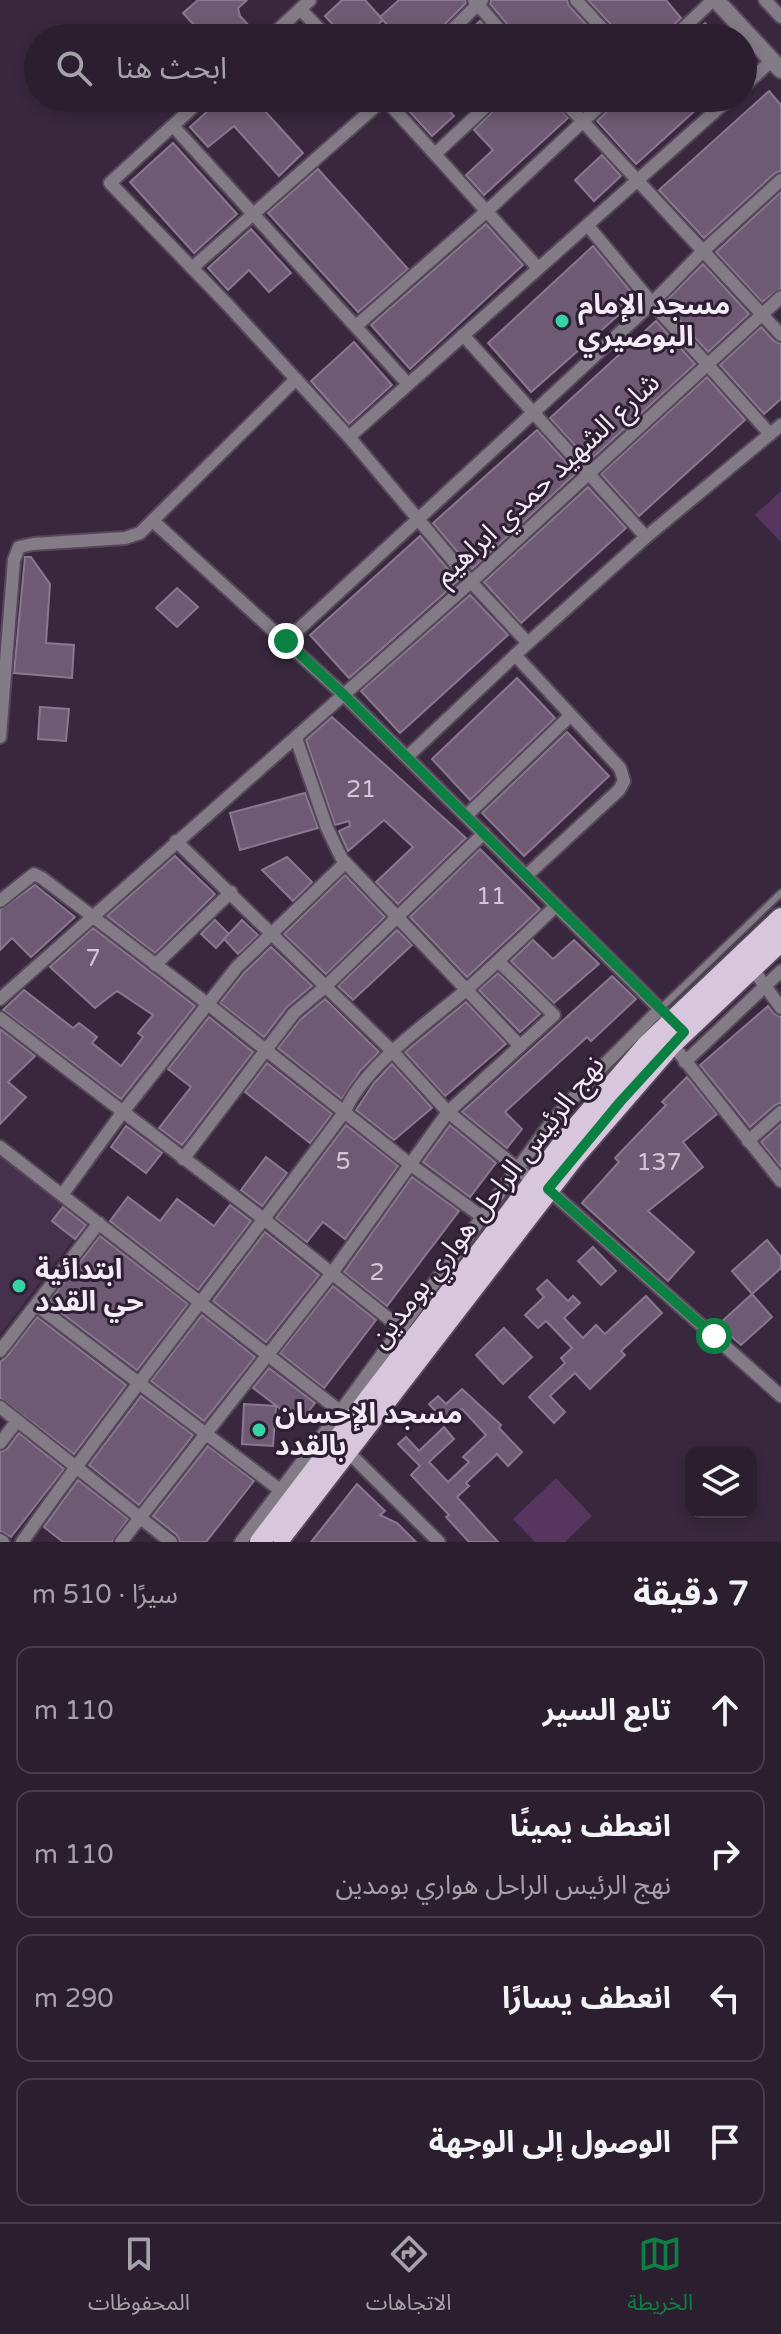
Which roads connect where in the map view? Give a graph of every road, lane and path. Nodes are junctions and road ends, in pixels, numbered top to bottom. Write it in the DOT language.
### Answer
graph roads {
  1 [pos="576,0"];
  2 [pos="714,0"];
  3 [pos="765,0"];
  4 [pos="478,1"];
  5 [pos="305,4"];
  6 [pos="781,17"];
  7 [pos="284,24"];
  8 [pos="319,24"];
  9 [pos="457,24"];
  10 [pos="496,24"];
  11 [pos="598,24"];
  12 [pos="688,24"];
  13 [pos="739,24"];
  14 [pos="757,41"];
  15 [pos="778,61"];
  16 [pos="757,77"];
  17 [pos="188,112"];
  18 [pos="368,112"];
  19 [pos="397,112"];
  20 [pos="480,112"];
  21 [pos="573,112"];
  22 [pos="593,112"];
  23 [pos="715,112"];
  24 [pos="582,122"];
  25 [pos="173,126"];
  26 [pos="435,154"];
  27 [pos="781,180"];
  28 [pos="639,181"];
  29 [pos="487,211"];
  30 [pos="252,214"];
  31 [pos="588,226"];
  32 [pos="702,252"];
  33 [pos="192,268"];
  34 [pos="538,268"];
  35 [pos="781,297"];
  36 [pos="652,303"];
  37 [pos="762,314"];
  38 [pos="356,326"];
  39 [pos="463,335"];
  40 [pos="781,335"];
  41 [pos="708,364"];
  42 [pos="296,379"];
  43 [pos="407,383"];
  44 [pos="534,413"];
  45 [pos="781,425"];
  46 [pos="770,434"];
  47 [pos="349,437"];
  48 [pos="589,473"];
  49 [pos="419,519"];
  50 [pos="153,521"];
  51 [pos="646,537"];
  52 [pos="471,582"];
  53 [pos="286,641"];
  54 [pos="528,643"];
  55 [pos="516,656"];
  56 [pos="344,695"];
  57 [pos="570,716"];
  58 [pos="0,737"];
  59 [pos="296,738"];
  60 [pos="407,757"];
  61 [pos="466,816"];
  62 [pos="484,833"];
  63 [pos="176,841"];
  64 [pos="345,863"];
  65 [pos="527,875"];
  66 [pos="231,892"];
  67 [pos="781,893"];
  68 [pos="0,901"];
  69 [pos="556,906"];
  70 [pos="396,917"];
  71 [pos="91,918"];
  72 [pos="781,918"];
  73 [pos="271,934"];
  74 [pos="781,941"];
  75 [pos="498,961"];
  76 [pos="155,965"];
  77 [pos="752,968"];
  78 [pos="781,971"];
  79 [pos="325,987"];
  80 [pos="764,987"];
  81 [pos="466,990"];
  82 [pos="0,999"];
  83 [pos="209,1005"];
  84 [pos="781,1008"];
  85 [pos="0,1018"];
  86 [pos="672,1027"];
  87 [pos="520,1046"];
  88 [pos="264,1050"];
  89 [pos="393,1052"];
  90 [pos="685,1062"];
  91 [pos="345,1111"];
  92 [pos="448,1112"];
  93 [pos="781,1112"];
  94 [pos="122,1113"];
  95 [pos="748,1141"];
  96 [pos="0,1147"];
  97 [pos="183,1159"];
  98 [pos="411,1165"];
  99 [pos="532,1179"];
  100 [pos="781,1181"];
  101 [pos="62,1195"];
  102 [pos="265,1220"];
  103 [pos="489,1222"];
  104 [pos="99,1223"];
  105 [pos="332,1273"];
  106 [pos="202,1302"];
  107 [pos="36,1305"];
  108 [pos="414,1339"];
  109 [pos="0,1351"];
  110 [pos="267,1356"];
  111 [pos="138,1384"];
  112 [pos="781,1396"];
  113 [pos="0,1407"];
  114 [pos="346,1416"];
  115 [pos="17,1421"];
  116 [pos="205,1435"];
  117 [pos="0,1443"];
  118 [pos="348,1452"];
  119 [pos="75,1467"];
  120 [pos="286,1495"];
  121 [pos="140,1516"];
  122 [pos="22,1542"];
  123 [pos="121,1542"];
  124 [pos="171,1542"];
  125 [pos="241,1542"];
  126 [pos="260,1542"];
  127 [pos="278,1542"];
  128 [pos="439,1542"];
  1 -- 11 [label="street"];
  2 -- 12 [label="street"];
  2 -- 13 [label="street"];
  3 -- 6 [label="street"];
  4 -- 9 [label="street"];
  4 -- 10 [label="street"];
  5 -- 7 [label="street"];
  5 -- 8 [label="street"];
  14 -- 15 [label="street"];
  15 -- 16 [label="street"];
  17 -- 25 [label="street"];
  18 -- 30 [label="street"];
  19 -- 26 [label="street"];
  20 -- 26 [label="street"];
  21 -- 24 [label="street"];
  22 -- 24 [label="street"];
  23 -- 28 [label="street"];
  24 -- 28 [label="street"];
  24 -- 29 [label="street"];
  25 -- 30 [label="street"];
  25 -- 33 [label="street"];
  26 -- 29 [label="street"];
  27 -- 32 [label="street"];
  28 -- 31 [label="street"];
  28 -- 32 [label="street"];
  29 -- 34 [label="street"];
  29 -- 38 [label="street"];
  30 -- 33 [label="street"];
  30 -- 38 [label="street"];
  31 -- 34 [label="street"];
  31 -- 36 [label="street"];
  32 -- 36 [label="street"];
  32 -- 37 [label="street"];
  33 -- 42 [label="street"];
  34 -- 39 [label="street"];
  35 -- 37 [label="street, شارع الشهيد حمدي ابراهيم"];
  36 -- 41 [label="street"];
  36 -- 44 [label="street"];
  37 -- 40 [label="street"];
  37 -- 41 [label="street, شارع الشهيد حمدي ابراهيم"];
  38 -- 43 [label="street"];
  39 -- 43 [label="street"];
  39 -- 44 [label="street"];
  41 -- 46 [label="street"];
  41 -- 48 [label="street, شارع الشهيد حمدي ابراهيم"];
  42 -- 47 [label="street"];
  42 -- 50 [label="street"];
  43 -- 47 [label="street"];
  44 -- 48 [label="street"];
  44 -- 49 [label="street"];
  45 -- 46 [label="street"];
  46 -- 51 [label="street"];
  47 -- 49 [label="street"];
  48 -- 51 [label="street"];
  48 -- 52 [label="street, شارع الشهيد حمدي ابراهيم"];
  49 -- 52 [label="street"];
  49 -- 53 [label="street"];
  50 -- 53 [label="street"];
  50 -- 58 [label="street"];
  51 -- 54 [label="street"];
  52 -- 54 [label="street"];
  52 -- 56 [label="street, شارع الشهيد حمدي ابراهيم"];
  53 -- 56 [label="street"];
  54 -- 55 [label="street"];
  55 -- 57 [label="street"];
  55 -- 60 [label="street"];
  56 -- 59 [label="street, شارع الشهيد حمدي ابراهيم"];
  56 -- 60 [label="street"];
  57 -- 61 [label="street"];
  57 -- 65 [label="street"];
  59 -- 63 [label="street, شارع الشهيد حمدي ابراهيم"];
  59 -- 64 [label="street"];
  60 -- 61 [label="street"];
  61 -- 62 [label="street"];
  62 -- 65 [label="street"];
  62 -- 70 [label="street"];
  63 -- 66 [label="street"];
  63 -- 71 [label="street, شارع الشهيد حمدي ابراهيم"];
  64 -- 70 [label="street"];
  64 -- 73 [label="street"];
  65 -- 69 [label="street"];
  66 -- 73 [label="street"];
  66 -- 76 [label="street"];
  67 -- 86 [label="lane"];
  68 -- 71 [label="street"];
  69 -- 75 [label="street"];
  69 -- 86 [label="street"];
  70 -- 79 [label="street"];
  70 -- 81 [label="street"];
  71 -- 76 [label="street"];
  71 -- 82 [label="street, شارع الشهيد حمدي ابراهيم"];
  72 -- 86 [label="main road, نهج الرئيس الراحل هواري بومدين"];
  73 -- 79 [label="street"];
  73 -- 83 [label="street"];
  74 -- 77 [label="main road, نهج الرئيس الراحل هواري بومدين"];
  75 -- 81 [label="street"];
  75 -- 87 [label="street"];
  76 -- 83 [label="street"];
  77 -- 80 [label="street"];
  77 -- 86 [label="main road, نهج الرئيس الراحل هواري بومدين"];
  78 -- 80 [label="street"];
  79 -- 88 [label="street"];
  79 -- 89 [label="street"];
  80 -- 84 [label="street"];
  80 -- 90 [label="street"];
  81 -- 87 [label="street"];
  81 -- 89 [label="street"];
  83 -- 88 [label="street"];
  83 -- 94 [label="street"];
  85 -- 94 [label="street"];
  86 -- 90 [label="street"];
  86 -- 99 [label="main road, نهج الرئيس الراحل هواري بومدين"];
  86 -- 99 [label="street"];
  87 -- 92 [label="street"];
  88 -- 91 [label="street"];
  88 -- 97 [label="street"];
  89 -- 91 [label="street"];
  89 -- 92 [label="street"];
  90 -- 95 [label="street"];
  91 -- 98 [label="street"];
  91 -- 102 [label="street"];
  92 -- 98 [label="street"];
  92 -- 99 [label="street"];
  93 -- 95 [label="street"];
  94 -- 97 [label="street"];
  94 -- 101 [label="street"];
  95 -- 100 [label="street"];
  96 -- 101 [label="street"];
  97 -- 102 [label="street"];
  98 -- 103 [label="street"];
  98 -- 105 [label="street"];
  99 -- 103 [label="main road, نهج الرئيس الراحل هواري بومدين"];
  99 -- 108 [label="main road, نهج الرئيس الراحل هواري بومدين"];
  99 -- 112 [label="street"];
  101 -- 104 [label="street"];
  102 -- 105 [label="street"];
  102 -- 106 [label="street"];
  103 -- 108 [label="main road, نهج الرئيس الراحل هواري بومدين"];
  104 -- 106 [label="street"];
  104 -- 107 [label="street"];
  105 -- 108 [label="street"];
  105 -- 110 [label="street"];
  106 -- 110 [label="street"];
  106 -- 111 [label="street"];
  107 -- 109 [label="street"];
  107 -- 111 [label="street"];
  108 -- 114 [label="main road, نهج الرئيس الراحل هواري بومدين"];
  108 -- 118 [label="main road, نهج الرئيس الراحل هواري بومدين"];
  110 -- 114 [label="street"];
  110 -- 116 [label="street"];
  111 -- 116 [label="street"];
  111 -- 119 [label="street"];
  113 -- 115 [label="street"];
  114 -- 120 [label="main road, نهج الرئيس الراحل هواري بومدين"];
  115 -- 117 [label="street"];
  115 -- 119 [label="street"];
  116 -- 120 [label="street"];
  116 -- 121 [label="street"];
  118 -- 127 [label="main road, نهج الرئيس الراحل هواري بومدين"];
  118 -- 128 [label="street"];
  119 -- 121 [label="street"];
  119 -- 122 [label="street"];
  120 -- 125 [label="street"];
  120 -- 126 [label="main road, نهج الرئيس الراحل هواري بومدين"];
  121 -- 123 [label="street"];
  121 -- 124 [label="street"];
}
